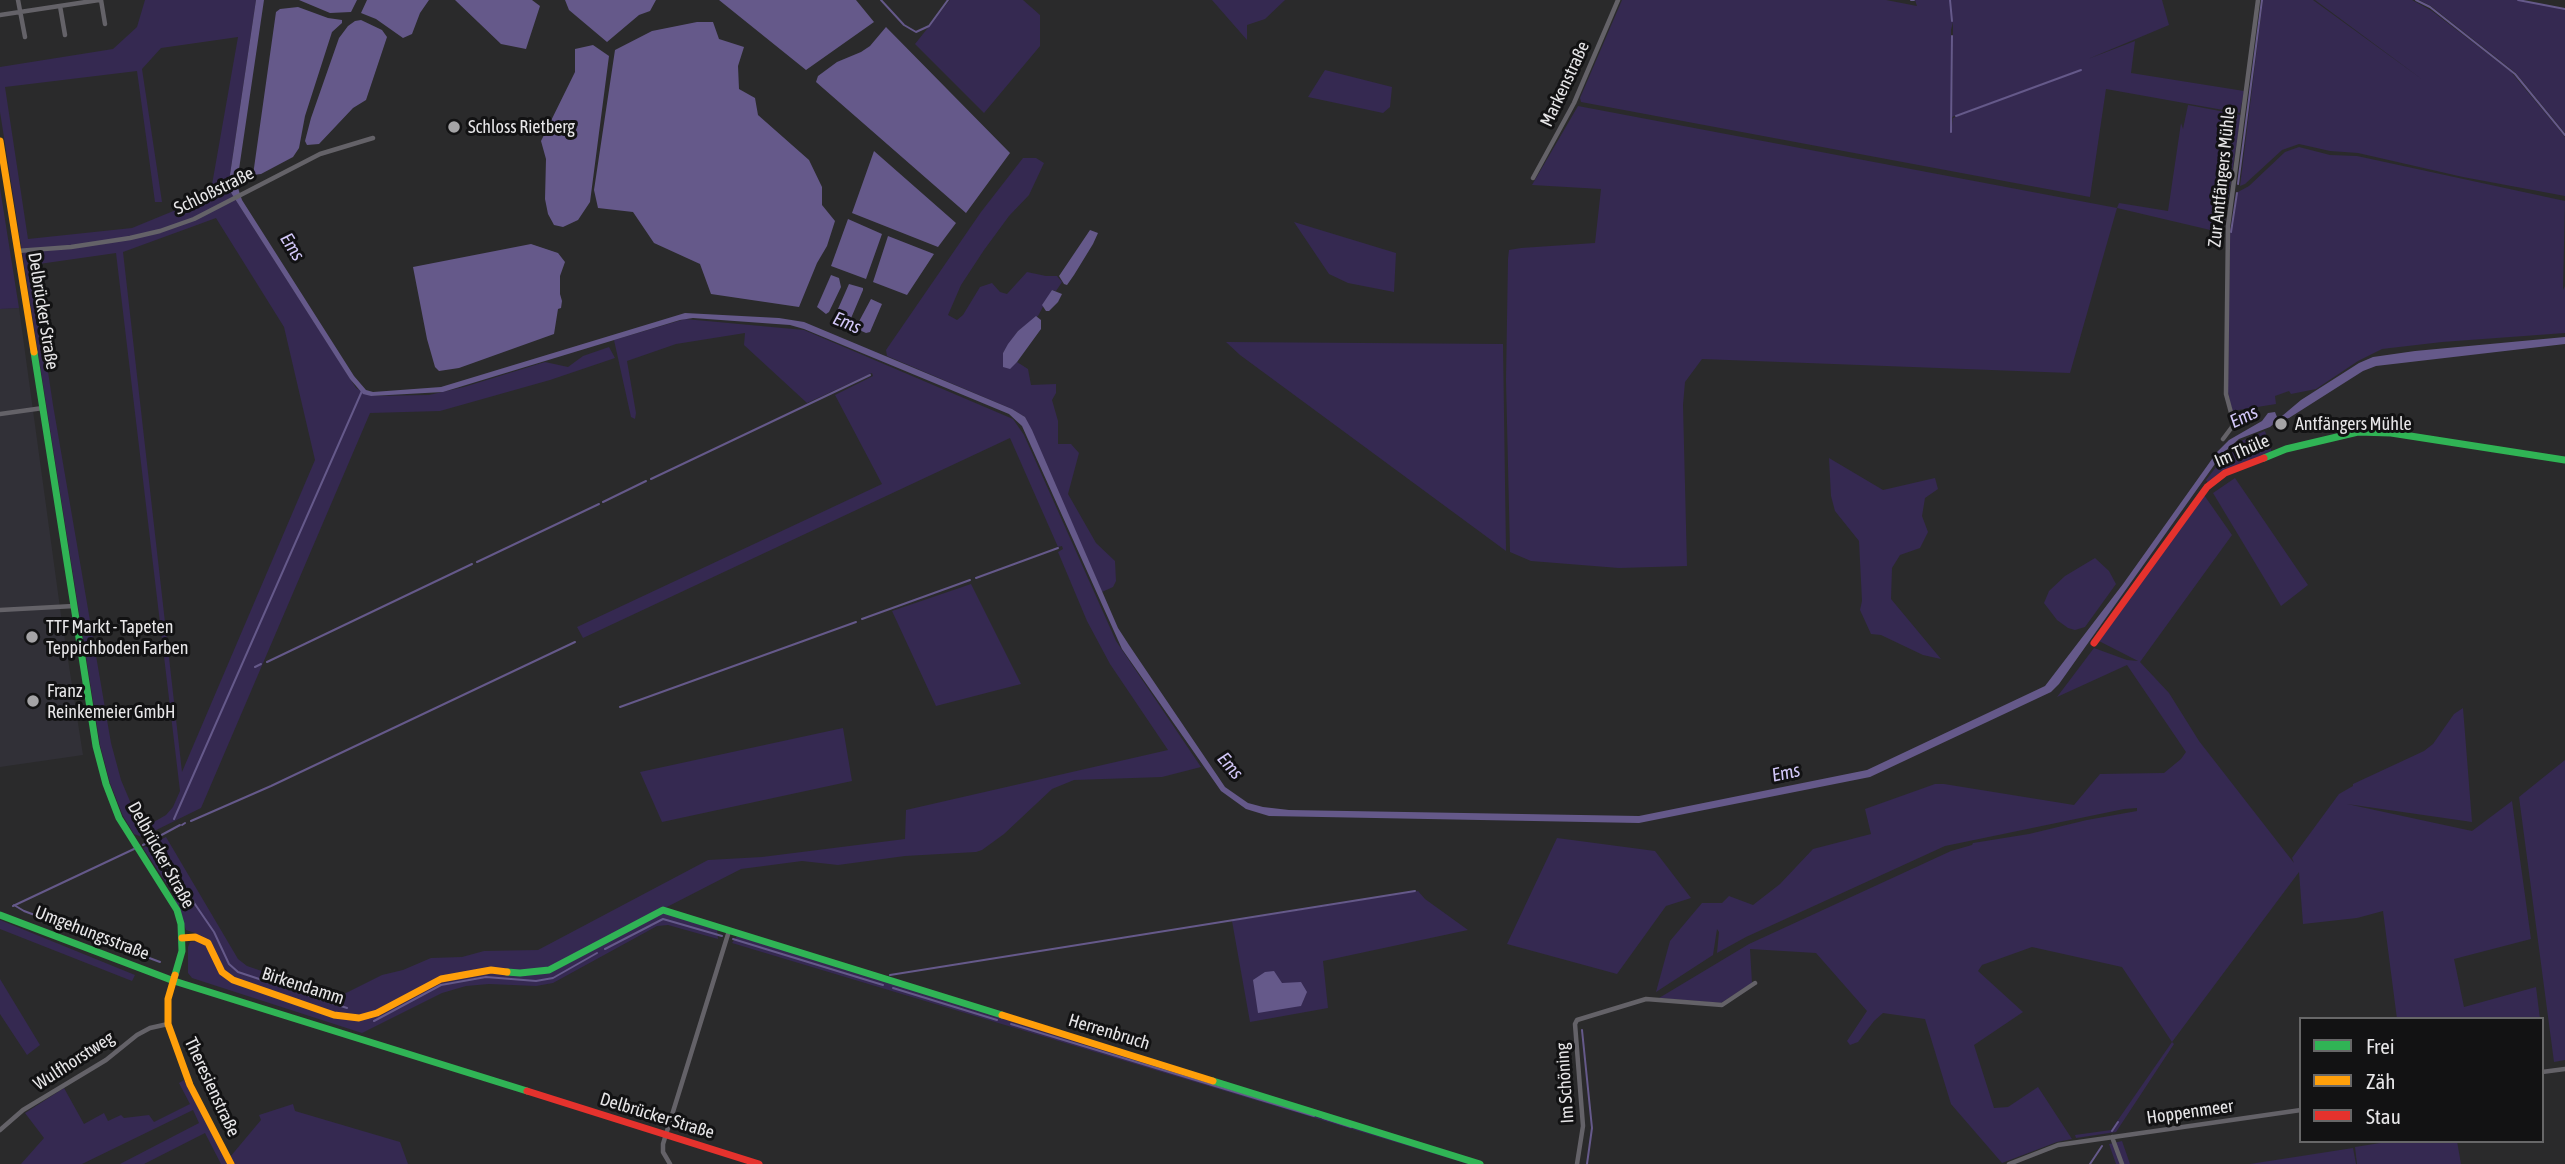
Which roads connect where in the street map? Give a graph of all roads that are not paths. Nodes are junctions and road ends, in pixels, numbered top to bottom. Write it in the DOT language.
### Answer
graph roads {
  1 [pos="18,0"];
  2 [pos="100,0"];
  3 [pos="1618,0"];
  4 [pos="2258,0"];
  5 [pos="60,6"];
  6 [pos="20,12"];
  7 [pos="0,15"];
  8 [pos="105,24"];
  9 [pos="65,35"];
  10 [pos="25,37"];
  11 [pos="373,138"];
  12 [pos="0,141"];
  13 [pos="1533,178"];
  14 [pos="17,251"];
  15 [pos="43,408"];
  16 [pos="0,414"];
  17 [pos="2224,439"];
  18 [pos="2565,460"];
  19 [pos="74,606"];
  20 [pos="0,610"];
  21 [pos="2094,643"];
  22 [pos="663,910"];
  23 [pos="0,915"];
  24 [pos="729,931"];
  25 [pos="182,938"];
  26 [pos="174,981"];
  27 [pos="1755,984"];
  28 [pos="168,1024"];
  29 [pos="2565,1069"];
  30 [pos="2544,1072"];
  31 [pos="2299,1110"];
  32 [pos="0,1130"];
  33 [pos="666,1136"];
  34 [pos="2112,1137"];
  35 [pos="231,1164"];
  36 [pos="670,1164"];
  37 [pos="759,1164"];
  38 [pos="1480,1164"];
  39 [pos="1577,1164"];
  40 [pos="2009,1164"];
  41 [pos="2122,1164"];
  1 -- 6 [label="street"];
  2 -- 5 [label="street"];
  2 -- 8 [label="street"];
  3 -- 13 [label="street, Markenstraße"];
  4 -- 17 [label="street, Zur Antfängers Mühle"];
  5 -- 6 [label="street"];
  5 -- 9 [label="street"];
  6 -- 7 [label="street"];
  6 -- 10 [label="street"];
  11 -- 14 [label="street, Schloßstraße"];
  12 -- 14 [label="street, Delbrücker Straße"];
  14 -- 15 [label="street, Delbrücker Straße"];
  15 -- 16 [label="street"];
  15 -- 19 [label="street, Delbrücker Straße"];
  18 -- 21 [label="street, Im Thüle"];
  19 -- 20 [label="street"];
  19 -- 25 [label="street, Delbrücker Straße"];
  22 -- 24 [label="street, Herrenbruch"];
  22 -- 25 [label="street, Birkendamm"];
  23 -- 26 [label="street, Umgehungsstraße"];
  24 -- 33 [label="street"];
  24 -- 38 [label="street, Herrenbruch"];
  25 -- 26 [label="street, Delbrücker Straße"];
  26 -- 28 [label="street, Theresienstraße"];
  26 -- 33 [label="street, Delbrücker Straße"];
  27 -- 39 [label="street, Im Schöning"];
  28 -- 32 [label="street, Wulfhorstweg"];
  28 -- 35 [label="street, Theresienstraße"];
  29 -- 30 [label="street"];
  31 -- 34 [label="street, Hoppenmeer"];
  33 -- 36 [label="street"];
  33 -- 37 [label="street, Delbrücker Straße"];
  34 -- 40 [label="street"];
  34 -- 41 [label="street"];
}
